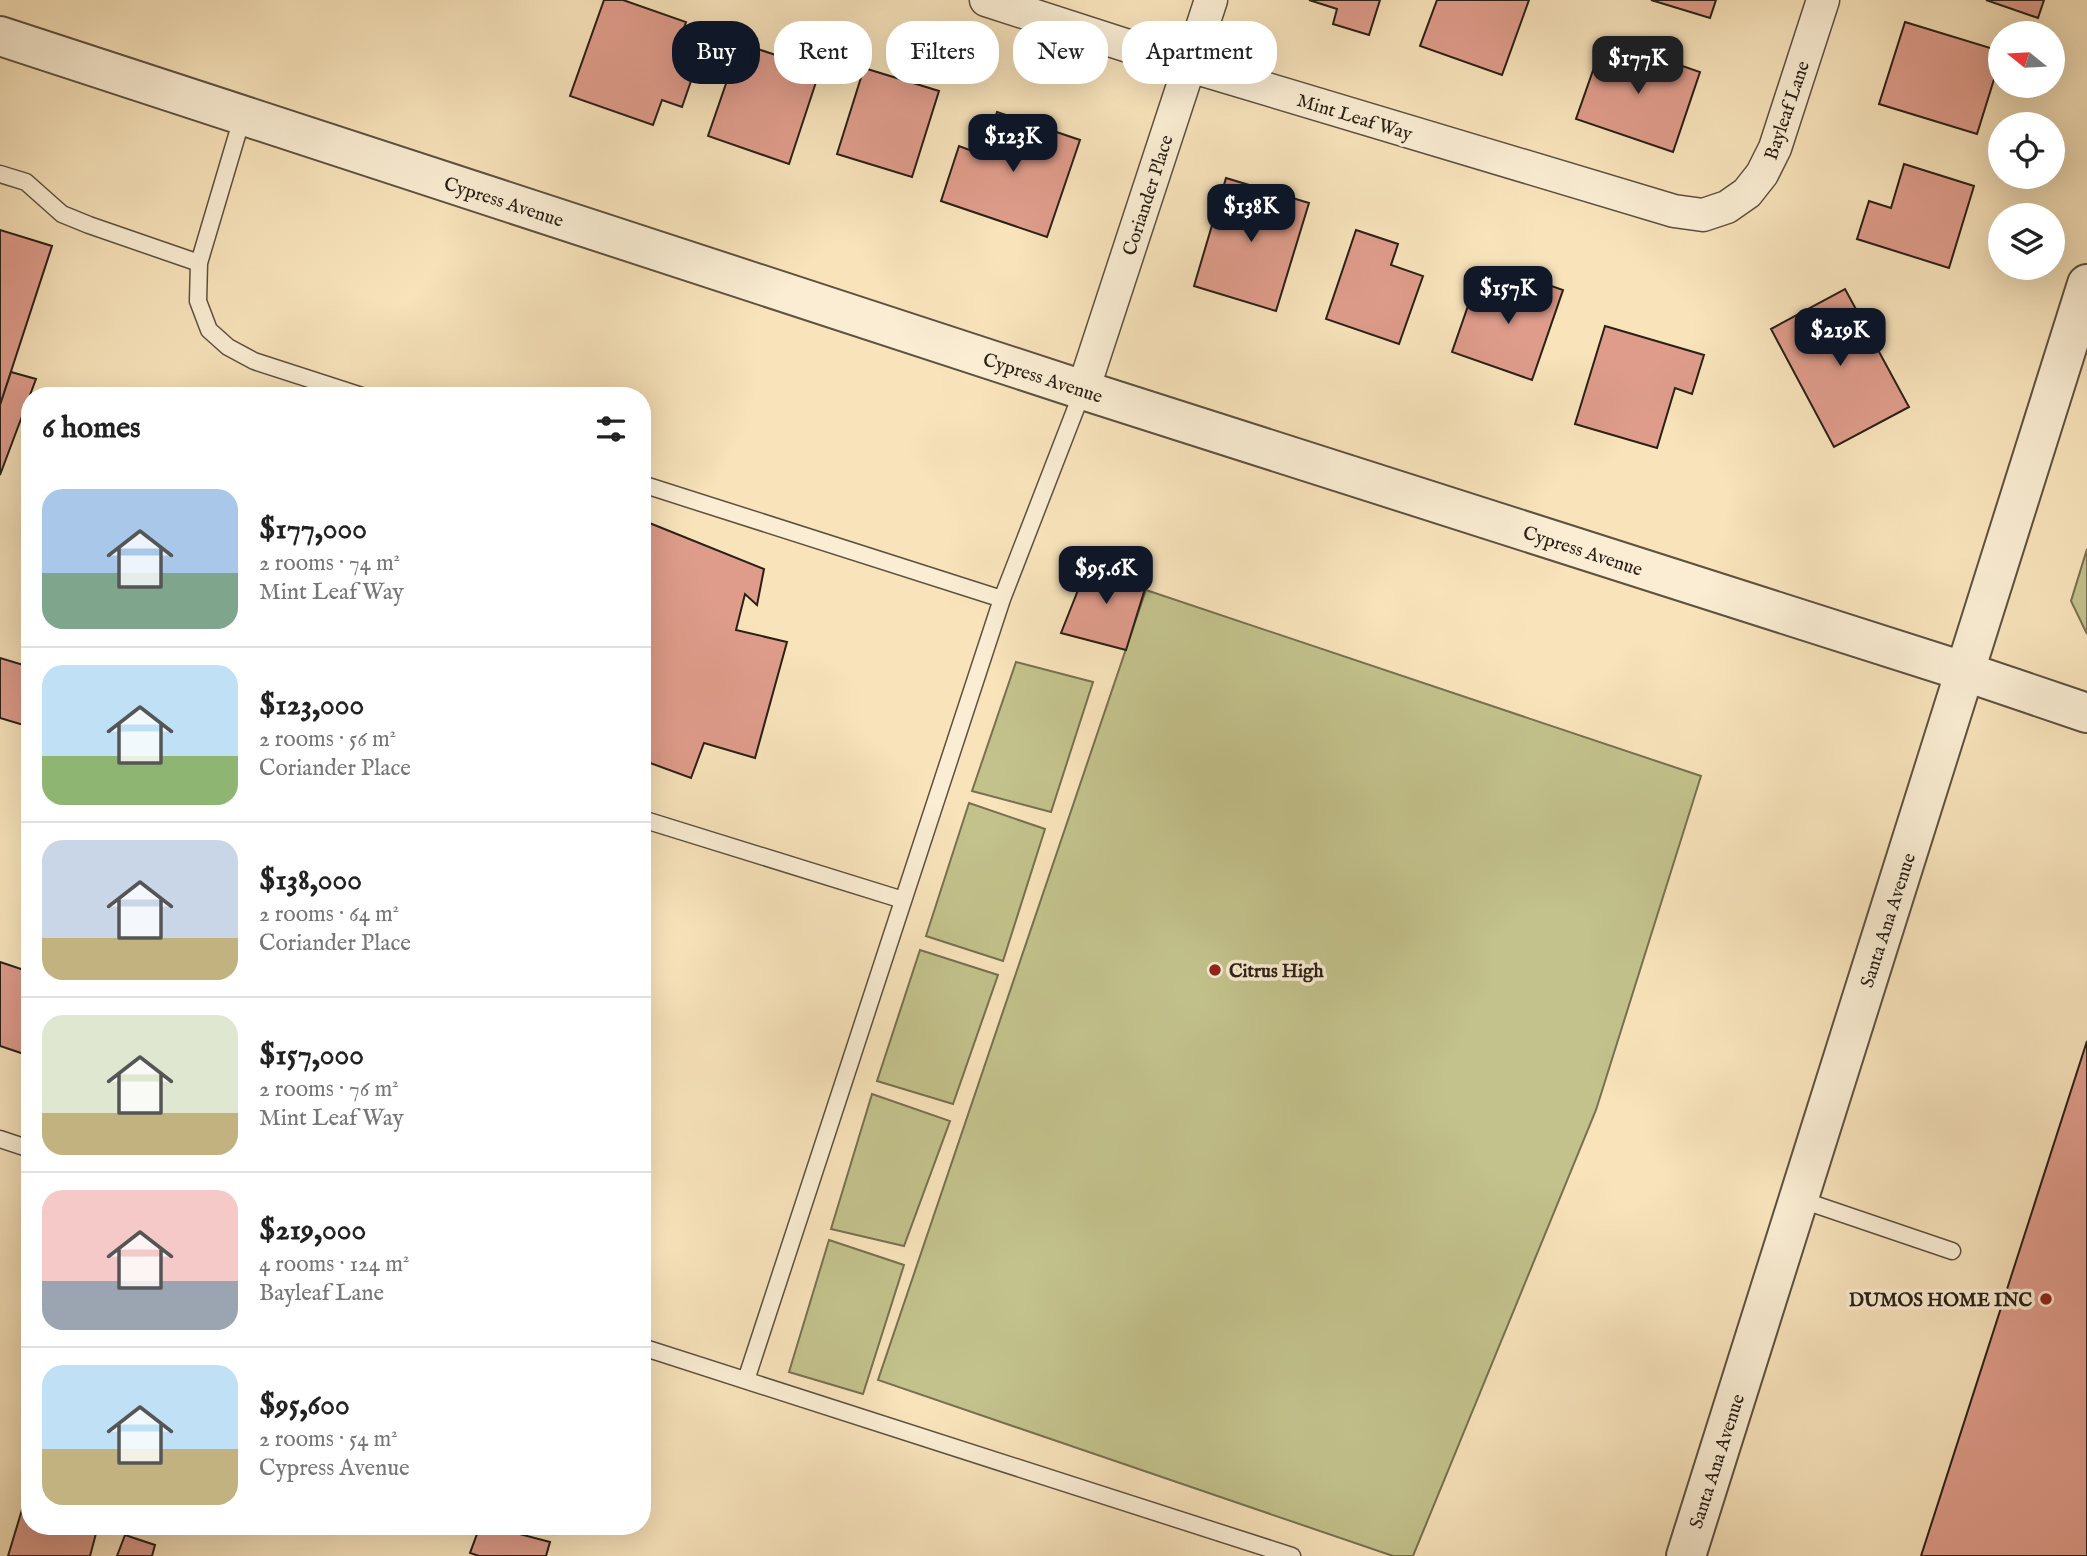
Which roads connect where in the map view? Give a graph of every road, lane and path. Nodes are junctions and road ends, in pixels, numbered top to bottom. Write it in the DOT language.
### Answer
graph roads {
  1 [pos="986,0"];
  2 [pos="1211,0"];
  3 [pos="1823,0"];
  4 [pos="1204,21"];
  5 [pos="0,36"];
  6 [pos="1122,44"];
  7 [pos="1183,84"];
  8 [pos="1249,84"];
  9 [pos="243,116"];
  10 [pos="0,174"];
  11 [pos="1727,207"];
  12 [pos="199,262"];
  13 [pos="2087,284"];
  14 [pos="334,387"];
  15 [pos="1083,390"];
  16 [pos="651,487"];
  17 [pos="1002,599"];
  18 [pos="1966,672"];
  19 [pos="2087,713"];
  20 [pos="651,822"];
  21 [pos="903,900"];
  22 [pos="0,1139"];
  23 [pos="21,1146"];
  24 [pos="1799,1199"];
  25 [pos="1952,1251"];
  26 [pos="651,1350"];
  27 [pos="747,1380"];
  28 [pos="1292,1556"];
  29 [pos="1686,1556"];
  1 -- 6 [label="street, Mint Leaf Way"];
  2 -- 4 [label="street, Coriander Place"];
  3 -- 11 [label="street, Bayleaf Lane"];
  5 -- 9 [label="street, Cypress Avenue"];
  7 -- 15 [label="street, Coriander Place"];
  8 -- 11 [label="street, Mint Leaf Way"];
  9 -- 12 [label="lane"];
  9 -- 15 [label="street, Cypress Avenue"];
  10 -- 12 [label="lane"];
  12 -- 14 [label="lane"];
  13 -- 18 [label="street, Santa Ana Avenue"];
  15 -- 17 [label="lane"];
  15 -- 18 [label="street, Cypress Avenue"];
  16 -- 17 [label="lane"];
  17 -- 21 [label="lane"];
  18 -- 19 [label="street, Cypress Avenue"];
  18 -- 24 [label="street, Santa Ana Avenue"];
  20 -- 21 [label="lane"];
  21 -- 27 [label="lane"];
  22 -- 23 [label="lane"];
  24 -- 25 [label="lane"];
  24 -- 29 [label="street, Santa Ana Avenue"];
  26 -- 27 [label="lane"];
  27 -- 28 [label="lane"];
}
